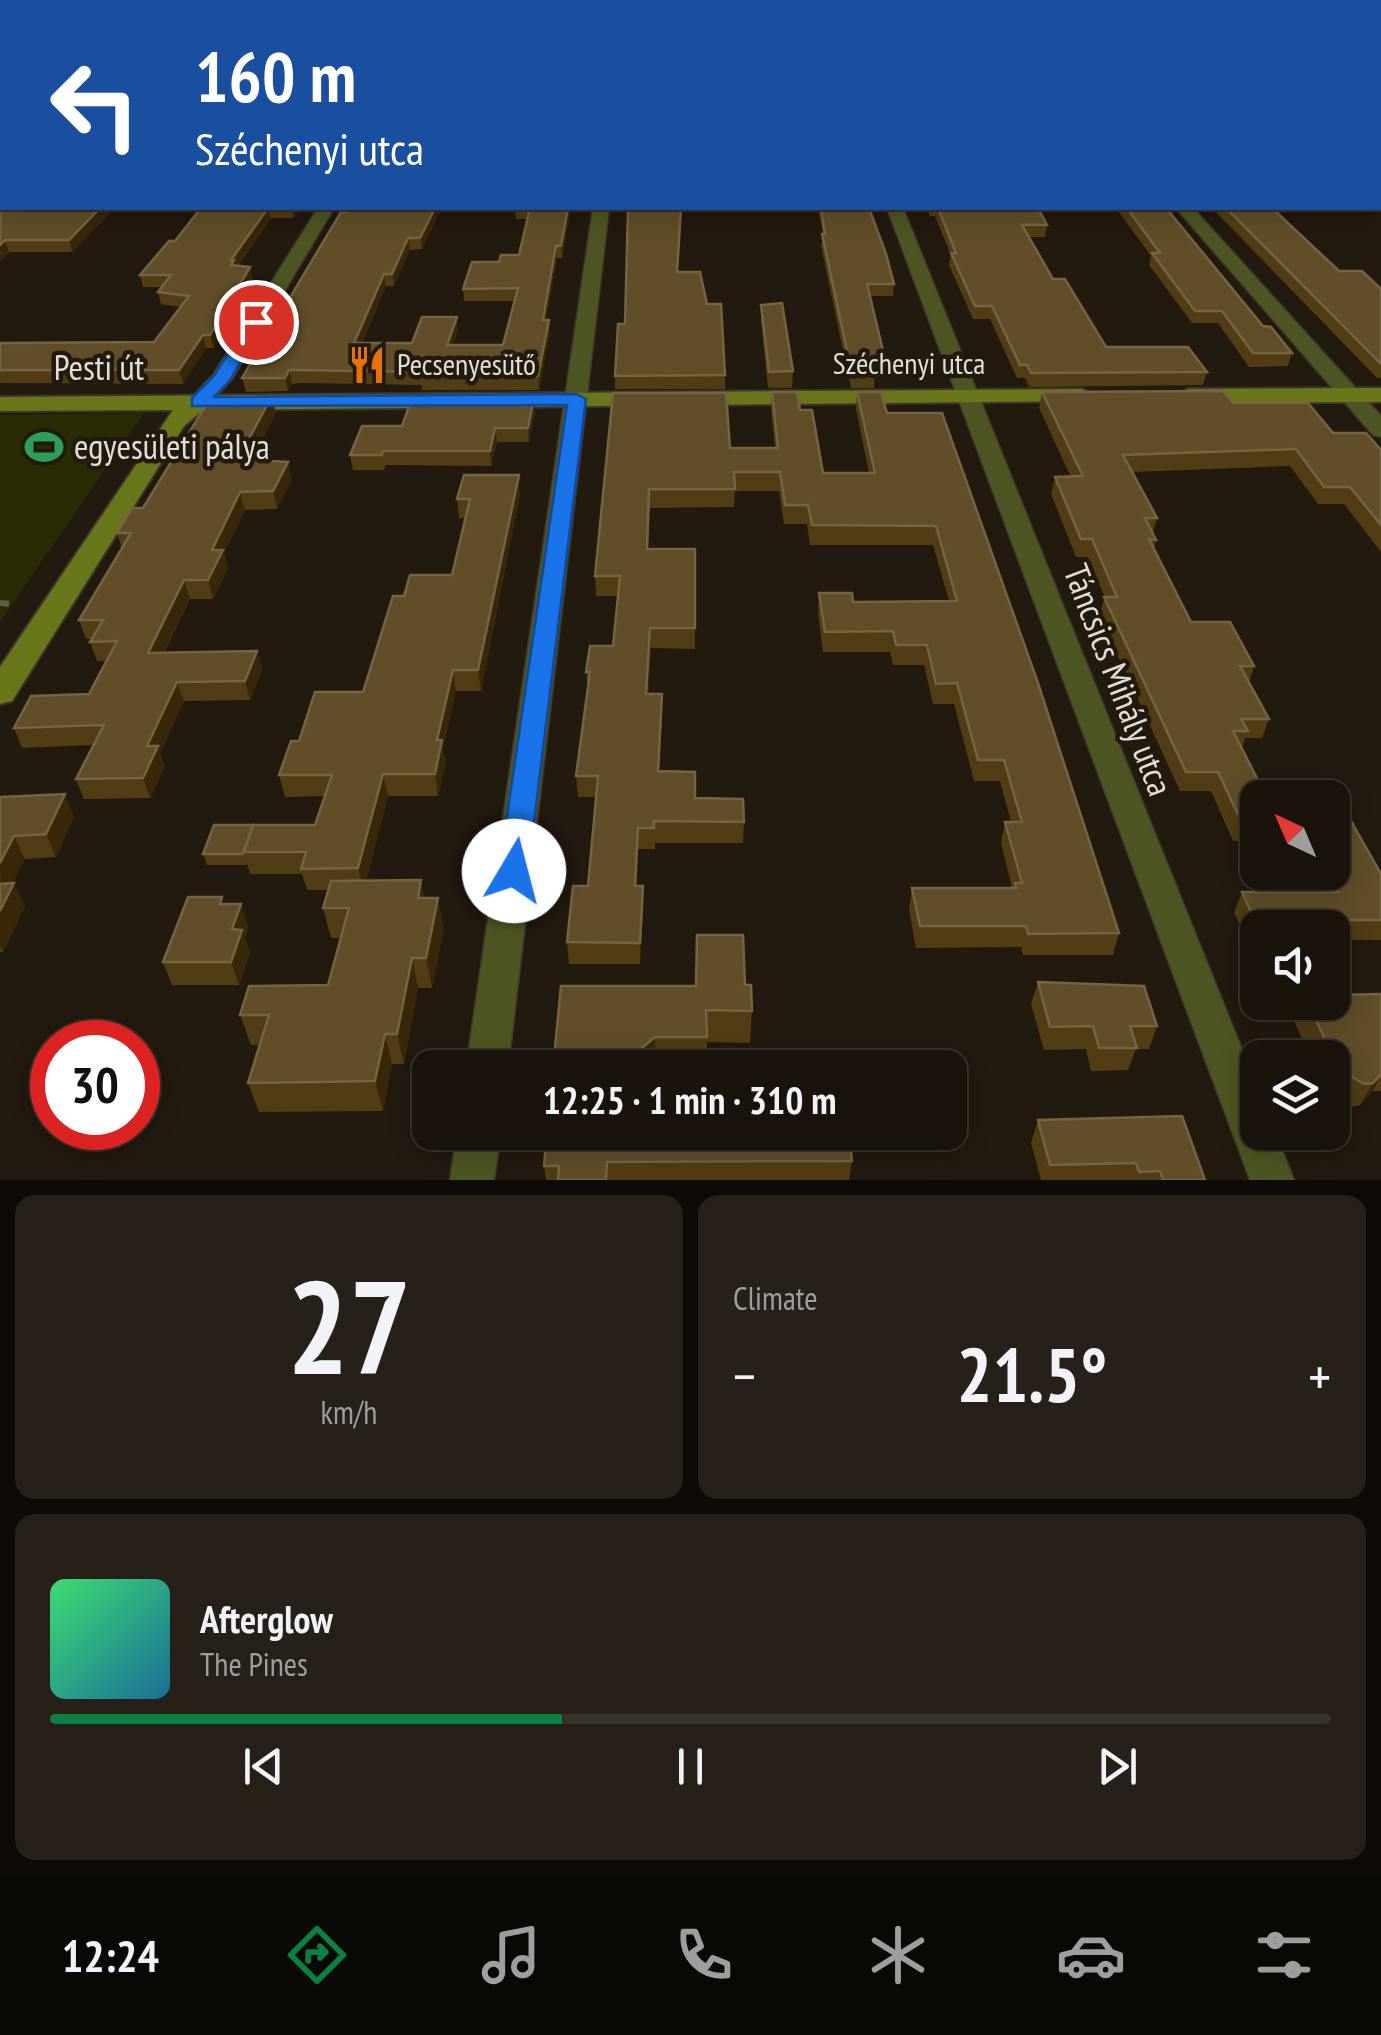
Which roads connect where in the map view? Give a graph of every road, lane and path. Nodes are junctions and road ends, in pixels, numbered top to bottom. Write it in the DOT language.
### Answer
graph roads {
  1 [pos="325,210"];
  2 [pos="601,210"];
  3 [pos="896,210"];
  4 [pos="1186,210"];
  5 [pos="1350,395"];
  6 [pos="1381,395"];
  7 [pos="968,396"];
  8 [pos="1102,396"];
  9 [pos="1159,396"];
  10 [pos="576,399"];
  11 [pos="198,402"];
  12 [pos="0,404"];
  13 [pos="1381,430"];
  14 [pos="0,603"];
  15 [pos="12,604"];
  16 [pos="0,693"];
  17 [pos="489,1050"];
  18 [pos="476,1150"];
  19 [pos="472,1180"];
  20 [pos="1272,1180"];
  1 -- 11 [label="street"];
  2 -- 10 [label="street"];
  3 -- 7 [label="street, Táncsics Mihály utca"];
  4 -- 5 [label="street"];
  5 -- 6 [label="street"];
  5 -- 9 [label="street"];
  5 -- 13 [label="street"];
  7 -- 8 [label="street, Széchenyi utca"];
  7 -- 10 [label="street, Széchenyi utca"];
  7 -- 20 [label="street, Táncsics Mihály utca"];
  10 -- 11 [label="street, Széchenyi utca"];
  10 -- 17 [label="street"];
  11 -- 12 [label="street, Pesti út"];
  11 -- 16 [label="street"];
  14 -- 15 [label="path"];
  18 -- 19 [label="street"];
}
